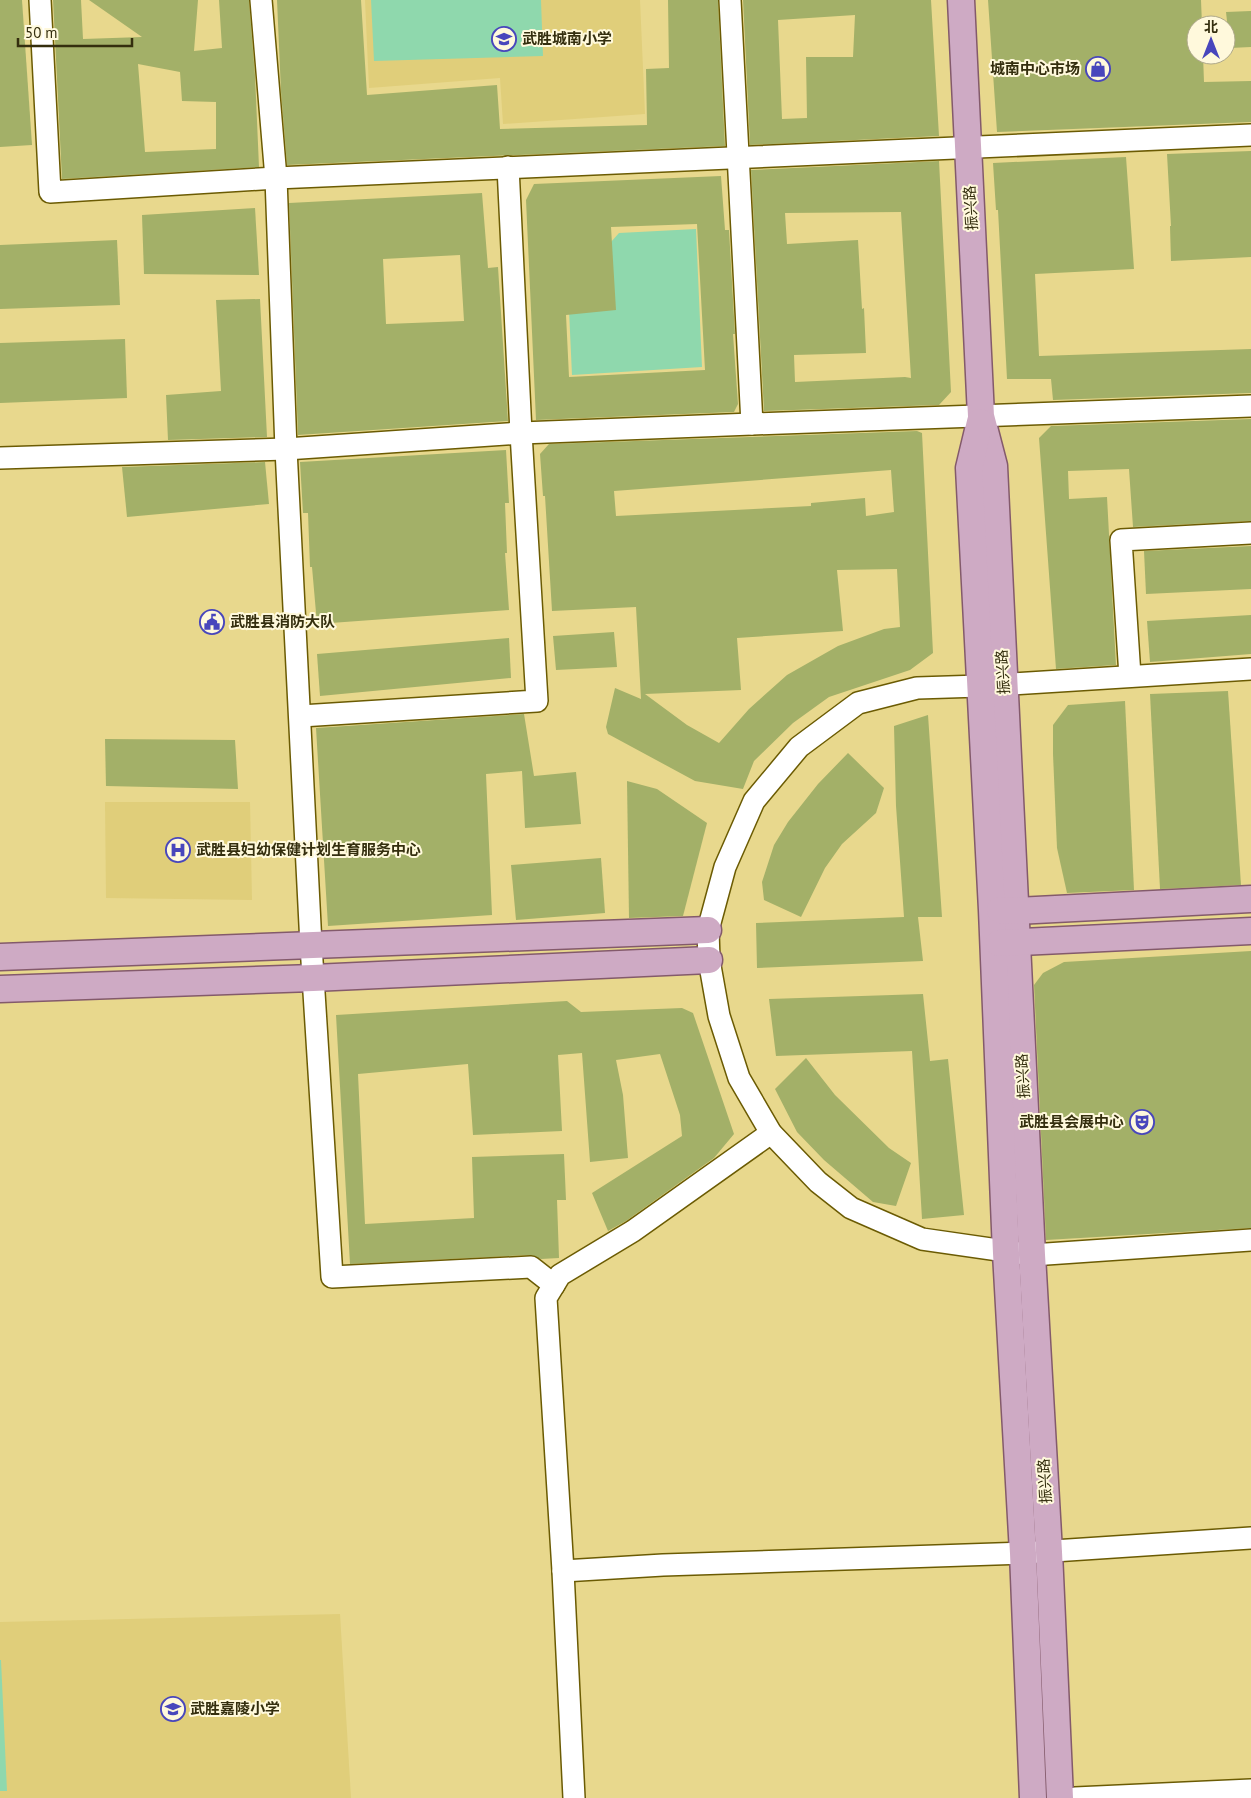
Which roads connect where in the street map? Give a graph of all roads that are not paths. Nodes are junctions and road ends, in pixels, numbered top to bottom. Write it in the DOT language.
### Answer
graph roads {
  1 [pos="40,0"];
  2 [pos="261,0"];
  3 [pos="730,0"];
  4 [pos="960,0"];
  5 [pos="1251,135"];
  6 [pos="968,147"];
  7 [pos="738,157"];
  8 [pos="508,167"];
  9 [pos="276,178"];
  10 [pos="1251,406"];
  11 [pos="981,416"];
  12 [pos="752,424"];
  13 [pos="521,433"];
  14 [pos="286,449"];
  15 [pos="0,458"];
  16 [pos="1251,533"];
  17 [pos="1251,669"];
  18 [pos="1130,676"];
  19 [pos="992,685"];
  20 [pos="300,716"];
  21 [pos="1251,899"];
  22 [pos="1004,910"];
  23 [pos="708,930"];
  24 [pos="1251,931"];
  25 [pos="1005,943"];
  26 [pos="311,945"];
  27 [pos="0,957"];
  28 [pos="709,960"];
  29 [pos="313,978"];
  30 [pos="0,989"];
  31 [pos="771,1133"];
  32 [pos="1251,1240"];
  33 [pos="1006,1252"];
  34 [pos="1032,1255"];
  35 [pos="554,1285"];
  36 [pos="1251,1538"];
  37 [pos="1050,1552"];
  38 [pos="1023,1553"];
  39 [pos="563,1571"];
  40 [pos="1251,1790"];
  41 [pos="574,1798"];
  42 [pos="1033,1798"];
  43 [pos="1060,1798"];
  44 [pos="1075,1798"];
  1 -- 9 [label="street"];
  2 -- 9 [label="street"];
  3 -- 7 [label="street"];
  4 -- 6 [label="main road, 振兴路"];
  5 -- 6 [label="street"];
  6 -- 7 [label="street"];
  6 -- 11 [label="main road, 振兴路"];
  7 -- 8 [label="street"];
  7 -- 12 [label="street"];
  8 -- 9 [label="street"];
  8 -- 13 [label="street"];
  9 -- 14 [label="street"];
  10 -- 11 [label="street"];
  11 -- 12 [label="street"];
  11 -- 19 [label="main road, 振兴路"];
  12 -- 13 [label="street"];
  13 -- 14 [label="street"];
  13 -- 20 [label="street"];
  14 -- 15 [label="street"];
  14 -- 20 [label="street"];
  16 -- 18 [label="street"];
  17 -- 18 [label="street"];
  18 -- 19 [label="street"];
  19 -- 22 [label="main road, 振兴路"];
  19 -- 23 [label="street"];
  20 -- 26 [label="street"];
  21 -- 22 [label="main road"];
  22 -- 25 [label="main road, 振兴路"];
  23 -- 26 [label="main road"];
  23 -- 28 [label="street"];
  24 -- 25 [label="main road"];
  25 -- 33 [label="main road, 振兴路"];
  25 -- 34 [label="main road, 振兴路"];
  26 -- 27 [label="main road"];
  26 -- 29 [label="street"];
  28 -- 29 [label="main road"];
  28 -- 31 [label="street"];
  29 -- 30 [label="main road"];
  29 -- 35 [label="street"];
  31 -- 33 [label="street"];
  31 -- 35 [label="street"];
  32 -- 34 [label="street"];
  33 -- 34 [label="street"];
  33 -- 38 [label="main road, 振兴路"];
  34 -- 37 [label="main road, 振兴路"];
  35 -- 39 [label="street"];
  36 -- 37 [label="street"];
  37 -- 38 [label="street"];
  37 -- 43 [label="main road, 振兴路"];
  38 -- 39 [label="street"];
  38 -- 42 [label="main road, 振兴路"];
  39 -- 41 [label="street"];
  40 -- 44 [label="street"];
}
